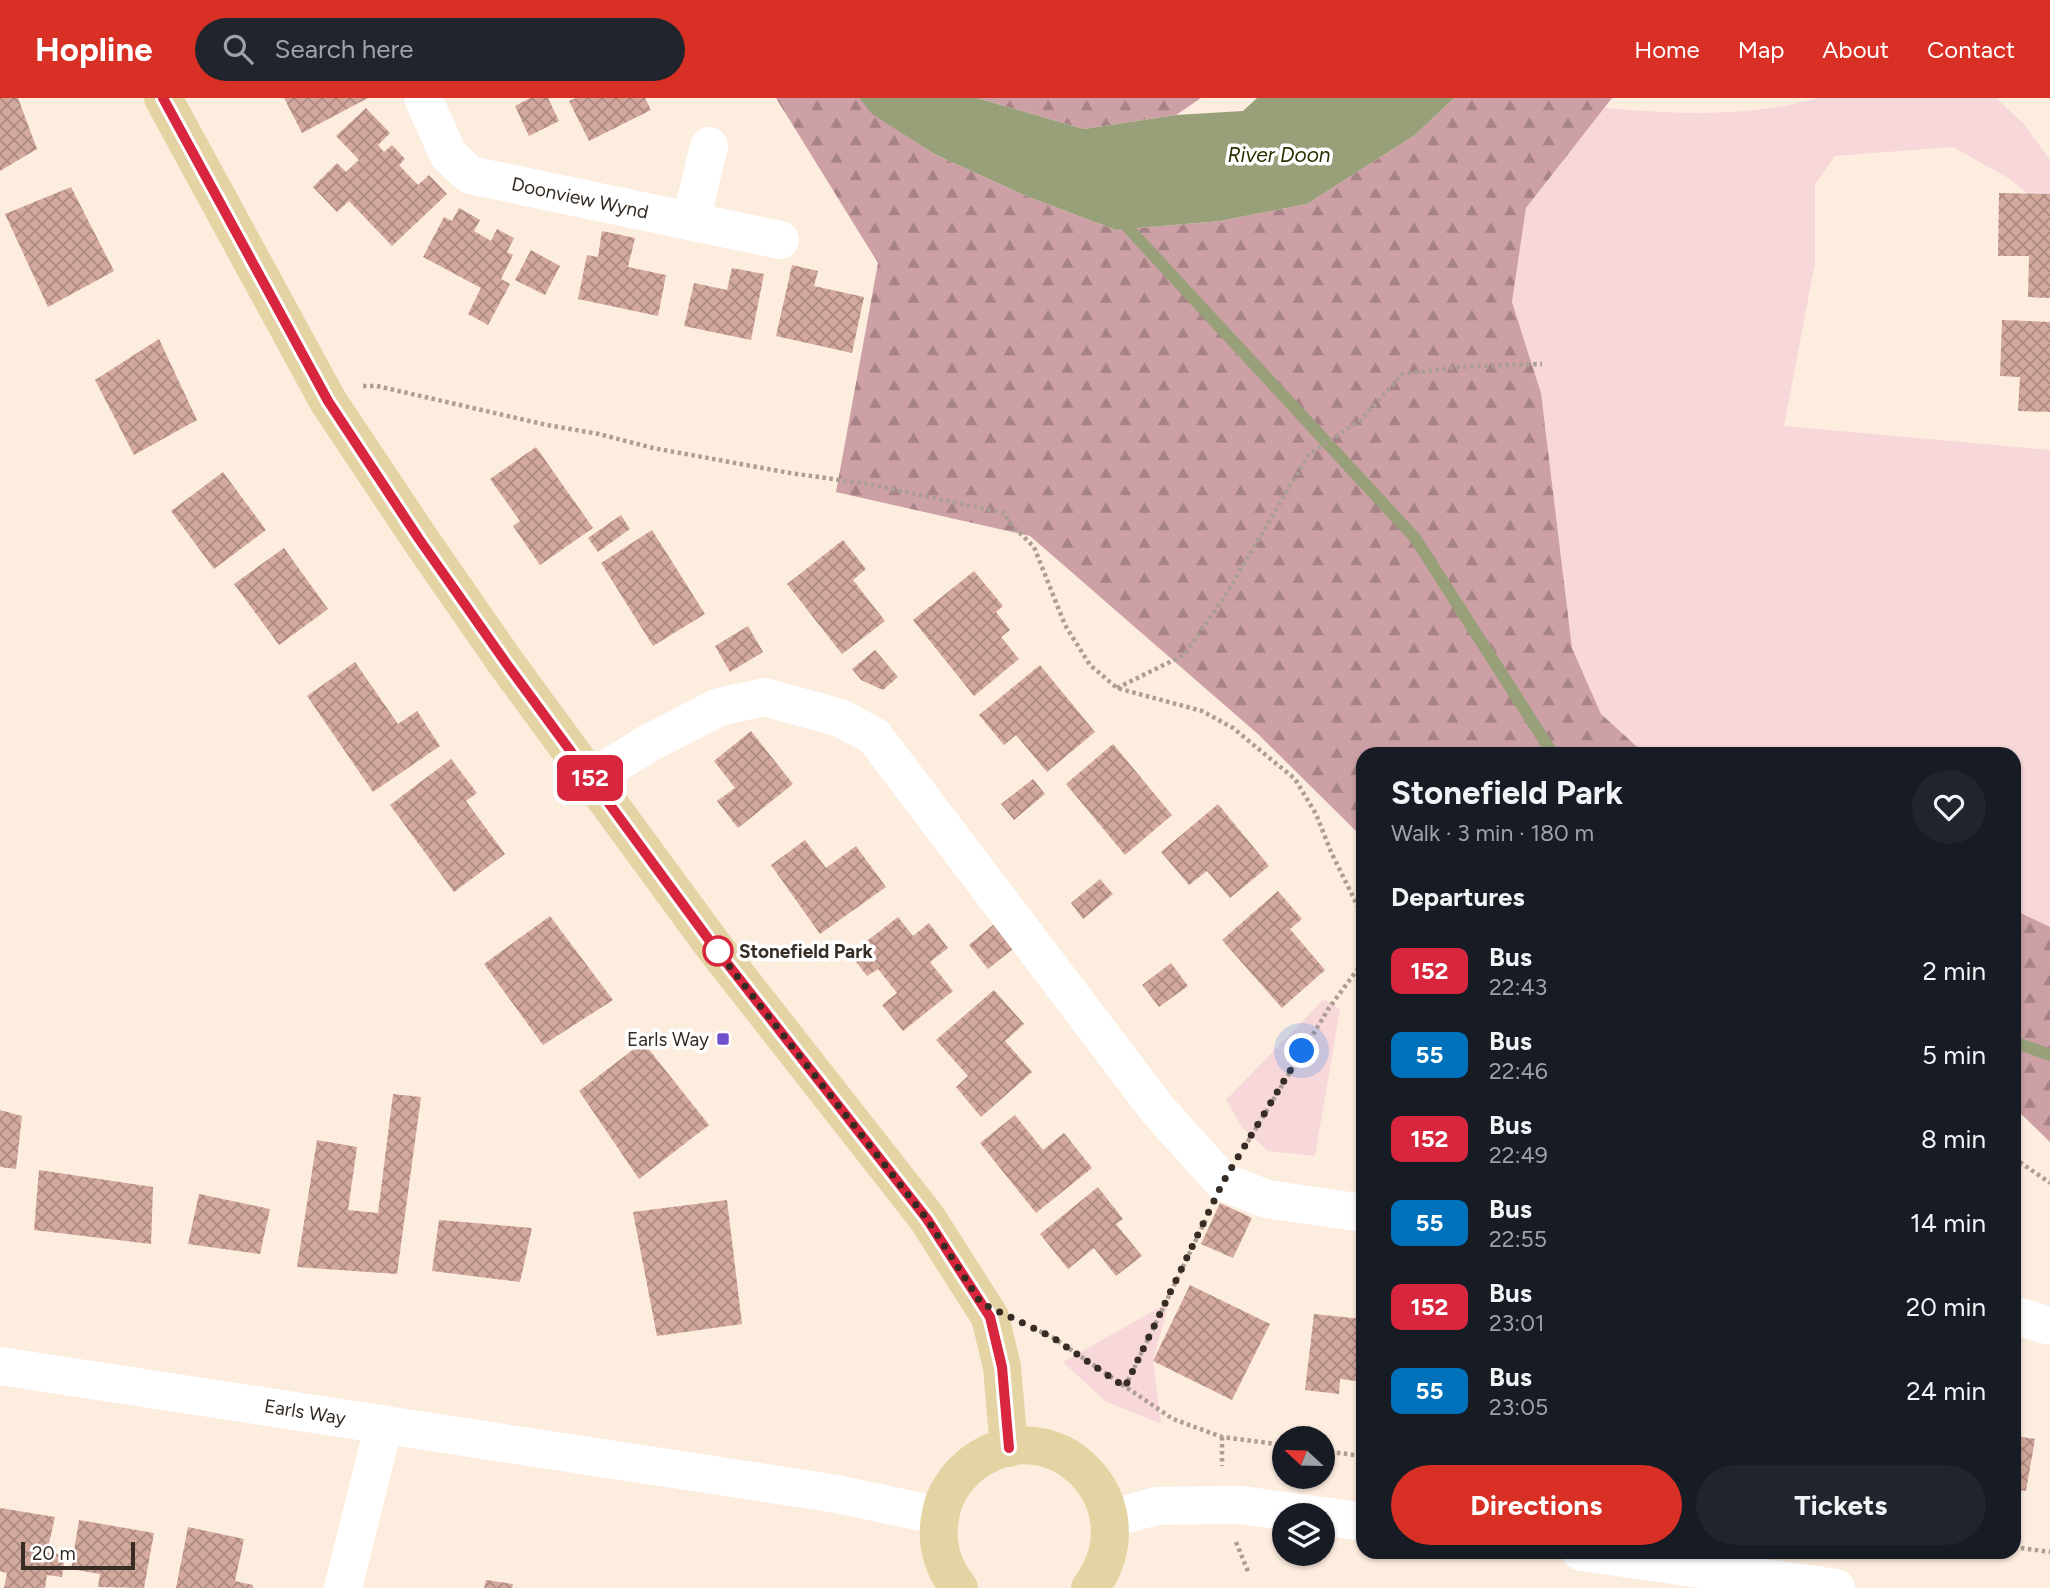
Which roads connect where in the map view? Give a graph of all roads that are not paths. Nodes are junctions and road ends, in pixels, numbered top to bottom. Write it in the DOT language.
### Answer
graph roads {
  1 [pos="163,98"];
  2 [pos="423,98"];
  3 [pos="709,146"];
  4 [pos="691,221"];
  5 [pos="780,240"];
  6 [pos="591,779"];
  7 [pos="1356,1212"];
  8 [pos="2021,1317"];
  9 [pos="2050,1326"];
  10 [pos="0,1366"];
  11 [pos="384,1424"];
  12 [pos="1009,1448"];
  13 [pos="1272,1509"];
  14 [pos="940,1516"];
  15 [pos="1335,1518"];
  16 [pos="1110,1519"];
  17 [pos="1356,1521"];
  18 [pos="1631,1559"];
  19 [pos="343,1588"];
  20 [pos="959,1588"];
  21 [pos="1090,1588"];
  22 [pos="1836,1588"];
  1 -- 6 [label="main road"];
  2 -- 4 [label="street, Doonview Wynd"];
  3 -- 4 [label="street"];
  4 -- 5 [label="street, Doonview Wynd"];
  6 -- 7 [label="street"];
  6 -- 12 [label="main road"];
  8 -- 9 [label="street"];
  10 -- 11 [label="street, Earls Way"];
  11 -- 14 [label="street, Earls Way"];
  11 -- 19 [label="street"];
  12 -- 14 [label="main road"];
  12 -- 16 [label="main road"];
  13 -- 16 [label="street"];
  14 -- 20 [label="main road"];
  15 -- 17 [label="street"];
  16 -- 21 [label="main road"];
  18 -- 22 [label="street"];
}
